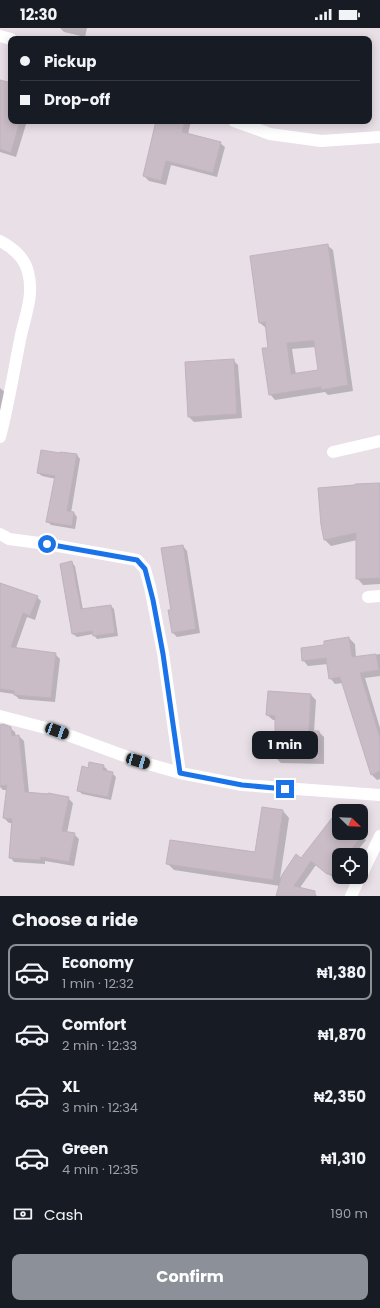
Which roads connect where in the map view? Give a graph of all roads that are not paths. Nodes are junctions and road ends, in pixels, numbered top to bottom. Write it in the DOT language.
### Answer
graph roads {
  1 [pos="242,124"];
  2 [pos="380,137"];
  3 [pos="0,241"];
  4 [pos="0,437"];
  5 [pos="380,441"];
  6 [pos="333,452"];
  7 [pos="0,534"];
  8 [pos="380,596"];
  9 [pos="368,597"];
  10 [pos="0,716"];
  11 [pos="180,773"];
  12 [pos="380,795"];
  13 [pos="380,836"];
  14 [pos="368,861"];
  15 [pos="357,884"];
  16 [pos="351,896"];
  1 -- 2 [label="street"];
  3 -- 4 [label="street"];
  5 -- 6 [label="street"];
  7 -- 11 [label="street"];
  8 -- 9 [label="street"];
  10 -- 11 [label="street"];
  11 -- 12 [label="street"];
  13 -- 14 [label="street"];
  15 -- 16 [label="street"];
}
